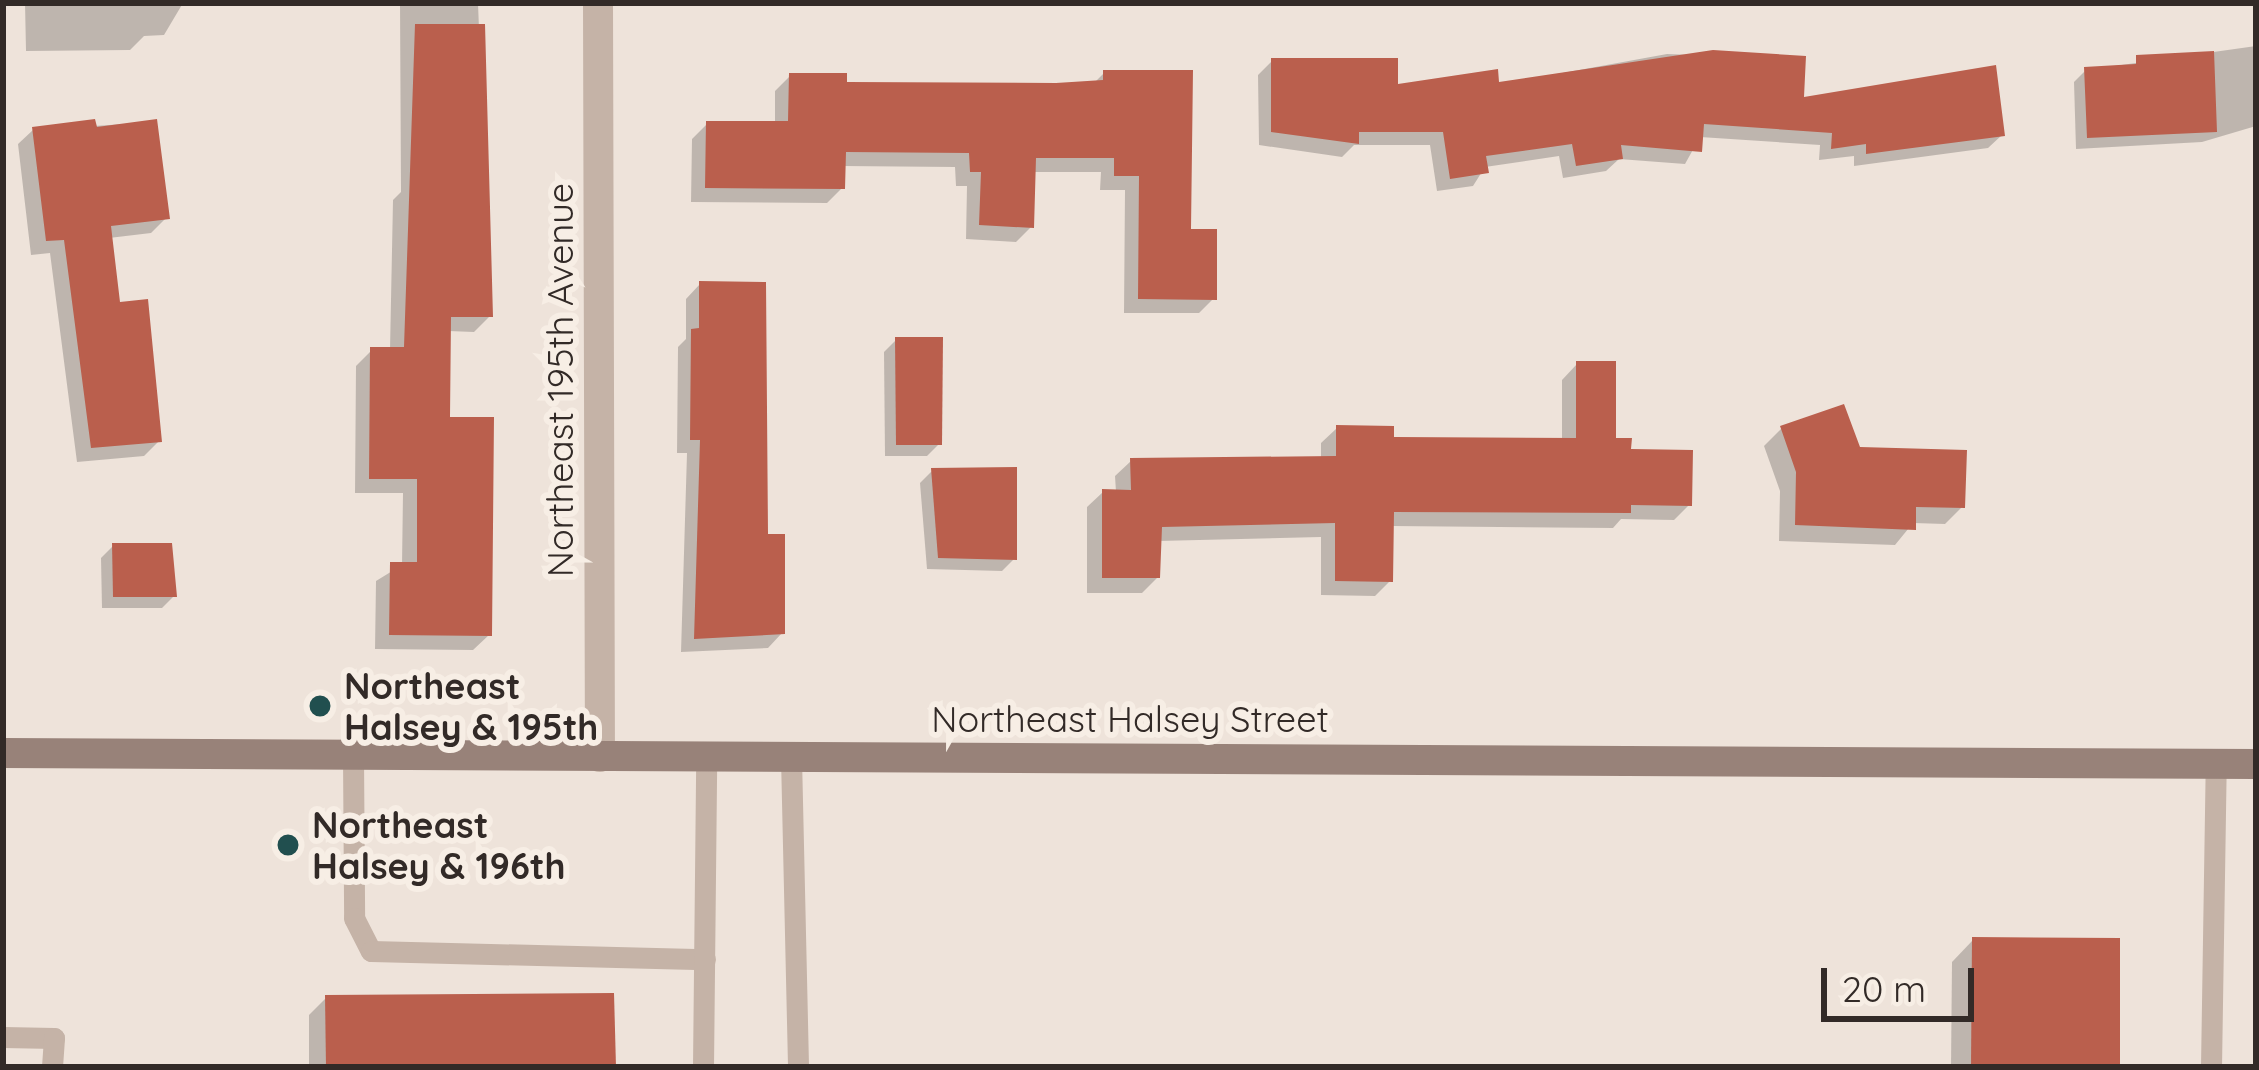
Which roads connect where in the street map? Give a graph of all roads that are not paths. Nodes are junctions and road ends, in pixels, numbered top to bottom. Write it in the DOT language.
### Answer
graph roads {
  1 [pos="598,3"];
  2 [pos="3,753"];
  3 [pos="353,755"];
  4 [pos="600,757"];
  5 [pos="790,757"];
  6 [pos="706,758"];
  7 [pos="2216,764"];
  8 [pos="2256,764"];
  9 [pos="704,958"];
  10 [pos="3,1037"];
  11 [pos="52,1067"];
  12 [pos="704,1067"];
  13 [pos="798,1067"];
  14 [pos="2211,1067"];
  1 -- 4 [label="street, Northeast 195th Avenue"];
  2 -- 3 [label="street, Northeast Halsey Street"];
  3 -- 4 [label="street, Northeast Halsey Street"];
  3 -- 9 [label="lane"];
  4 -- 6 [label="street, Northeast Halsey Street"];
  5 -- 6 [label="street, Northeast Halsey Street"];
  5 -- 7 [label="street, Northeast Halsey Street"];
  5 -- 13 [label="lane"];
  6 -- 9 [label="lane"];
  7 -- 8 [label="street, Northeast Halsey Street"];
  7 -- 14 [label="lane"];
  9 -- 12 [label="lane"];
  10 -- 11 [label="lane"];
}
